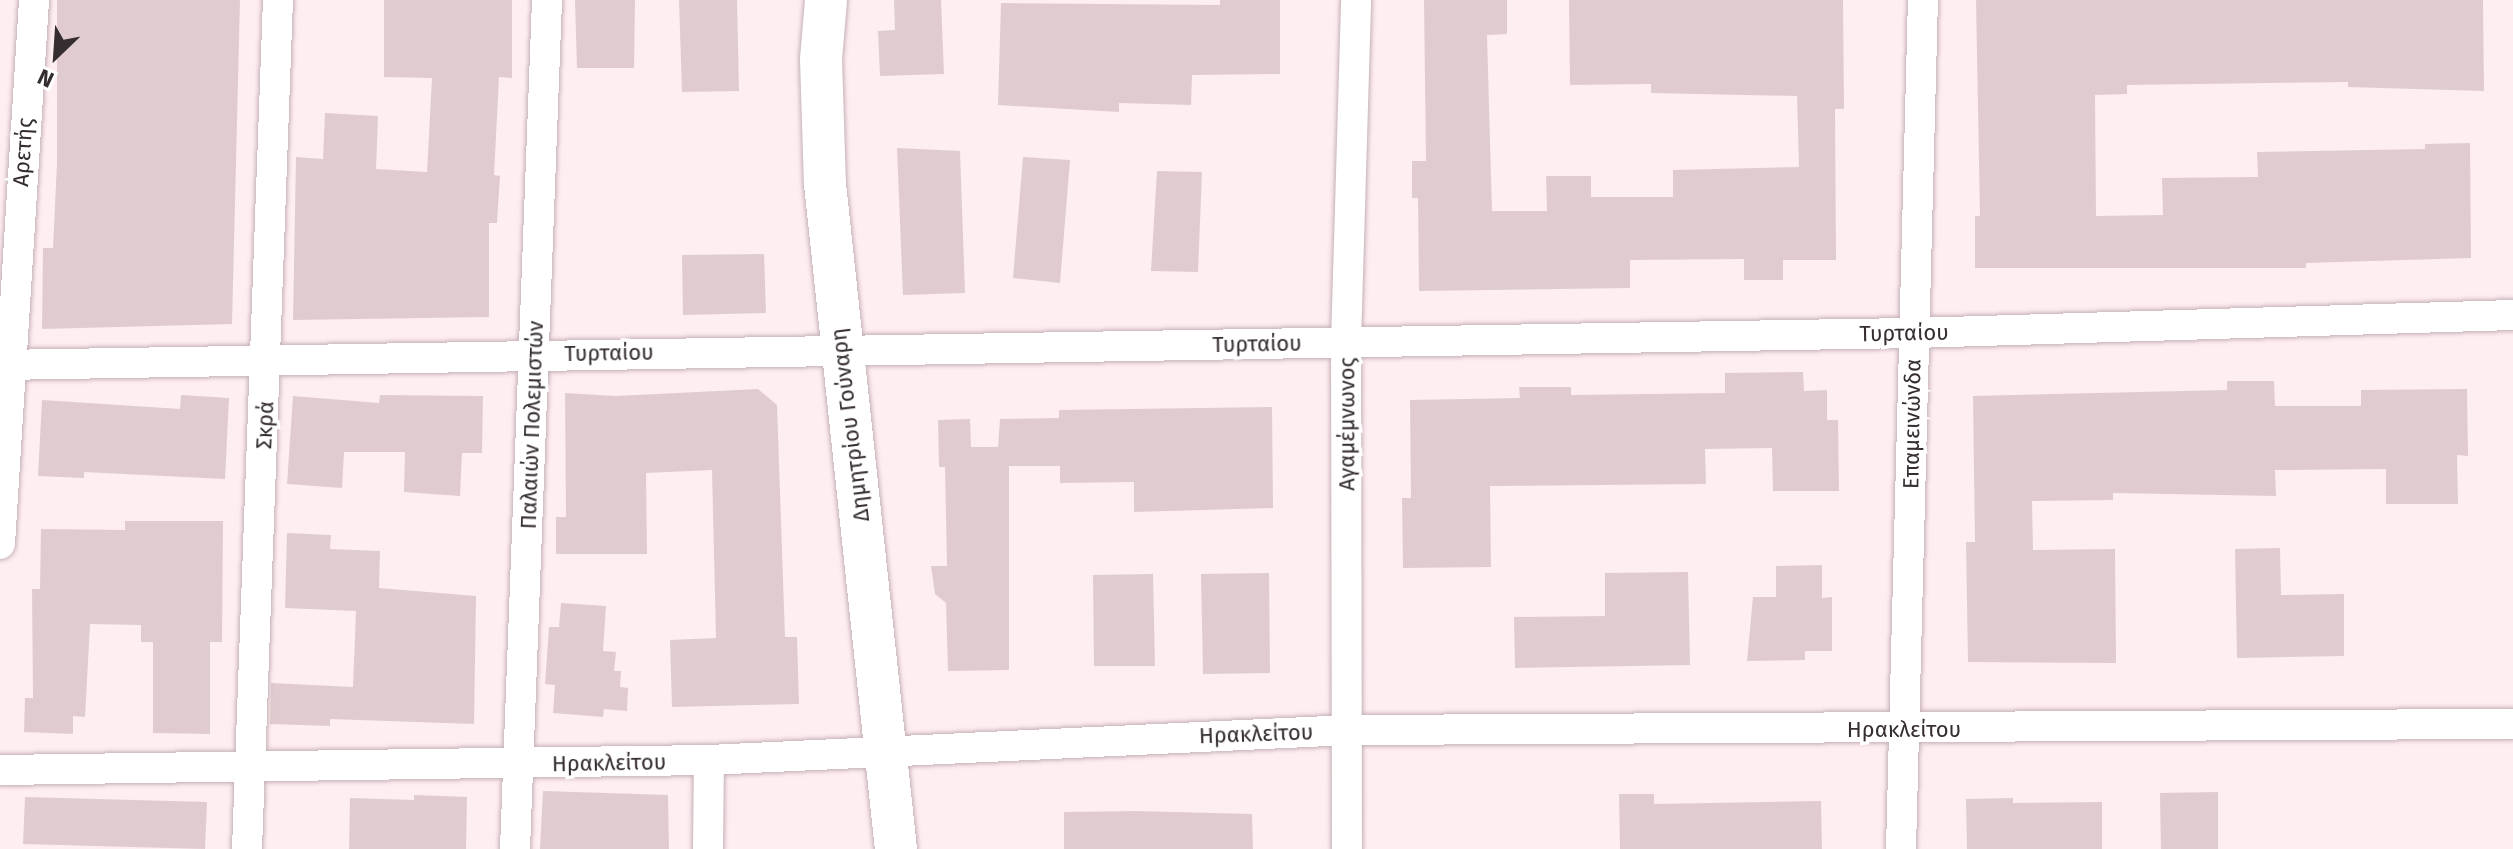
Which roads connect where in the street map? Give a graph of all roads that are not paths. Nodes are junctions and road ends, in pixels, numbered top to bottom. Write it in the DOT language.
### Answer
graph roads {
  1 [pos="34,0"];
  2 [pos="278,0"];
  3 [pos="547,0"];
  4 [pos="826,0"];
  5 [pos="1356,0"];
  6 [pos="1923,0"];
  7 [pos="2513,315"];
  8 [pos="1914,333"];
  9 [pos="1346,342"];
  10 [pos="841,351"];
  11 [pos="535,354"];
  12 [pos="268,361"];
  13 [pos="4,365"];
  14 [pos="0,544"];
  15 [pos="2513,724"];
  16 [pos="1349,730"];
  17 [pos="1904,731"];
  18 [pos="886,748"];
  19 [pos="709,760"];
  20 [pos="517,765"];
  21 [pos="249,767"];
  22 [pos="0,770"];
  23 [pos="247,849"];
  24 [pos="515,849"];
  25 [pos="708,849"];
  26 [pos="896,849"];
  27 [pos="1347,849"];
  28 [pos="1901,849"];
  1 -- 13 [label="street, Αρετής"];
  2 -- 12 [label="street, Σκρά"];
  3 -- 11 [label="street, Παλαιών Πολεμιστών"];
  4 -- 10 [label="main road, Δημητρίου Γούναρη"];
  5 -- 9 [label="street, Αγαμέμνωνος"];
  6 -- 8 [label="street, Επαμεινώνδα"];
  7 -- 8 [label="street, Τυρταίου"];
  8 -- 9 [label="street, Τυρταίου"];
  8 -- 17 [label="street, Επαμεινώνδα"];
  9 -- 10 [label="street, Τυρταίου"];
  9 -- 16 [label="street, Αγαμέμνωνος"];
  10 -- 11 [label="street, Τυρταίου"];
  10 -- 18 [label="main road, Δημητρίου Γούναρη"];
  11 -- 12 [label="street, Τυρταίου"];
  11 -- 20 [label="street, Παλαιών Πολεμιστών"];
  12 -- 13 [label="street, Τυρταίου"];
  12 -- 21 [label="street, Σκρά"];
  13 -- 14 [label="street, Αρετής"];
  15 -- 17 [label="street, Ηρακλείτου"];
  16 -- 17 [label="street, Ηρακλείτου"];
  16 -- 18 [label="street, Ηρακλείτου"];
  16 -- 27 [label="street, Αγαμέμνωνος"];
  17 -- 28 [label="street, Επαμεινώνδα"];
  18 -- 19 [label="street, Ηρακλείτου"];
  18 -- 26 [label="main road, Δημητρίου Γούναρη"];
  19 -- 20 [label="street, Ηρακλείτου"];
  19 -- 25 [label="street"];
  20 -- 21 [label="street, Ηρακλείτου"];
  20 -- 24 [label="street, Παλαιών Πολεμιστών"];
  21 -- 22 [label="street, Ηρακλείτου"];
  21 -- 23 [label="street, Σκρά"];
}
